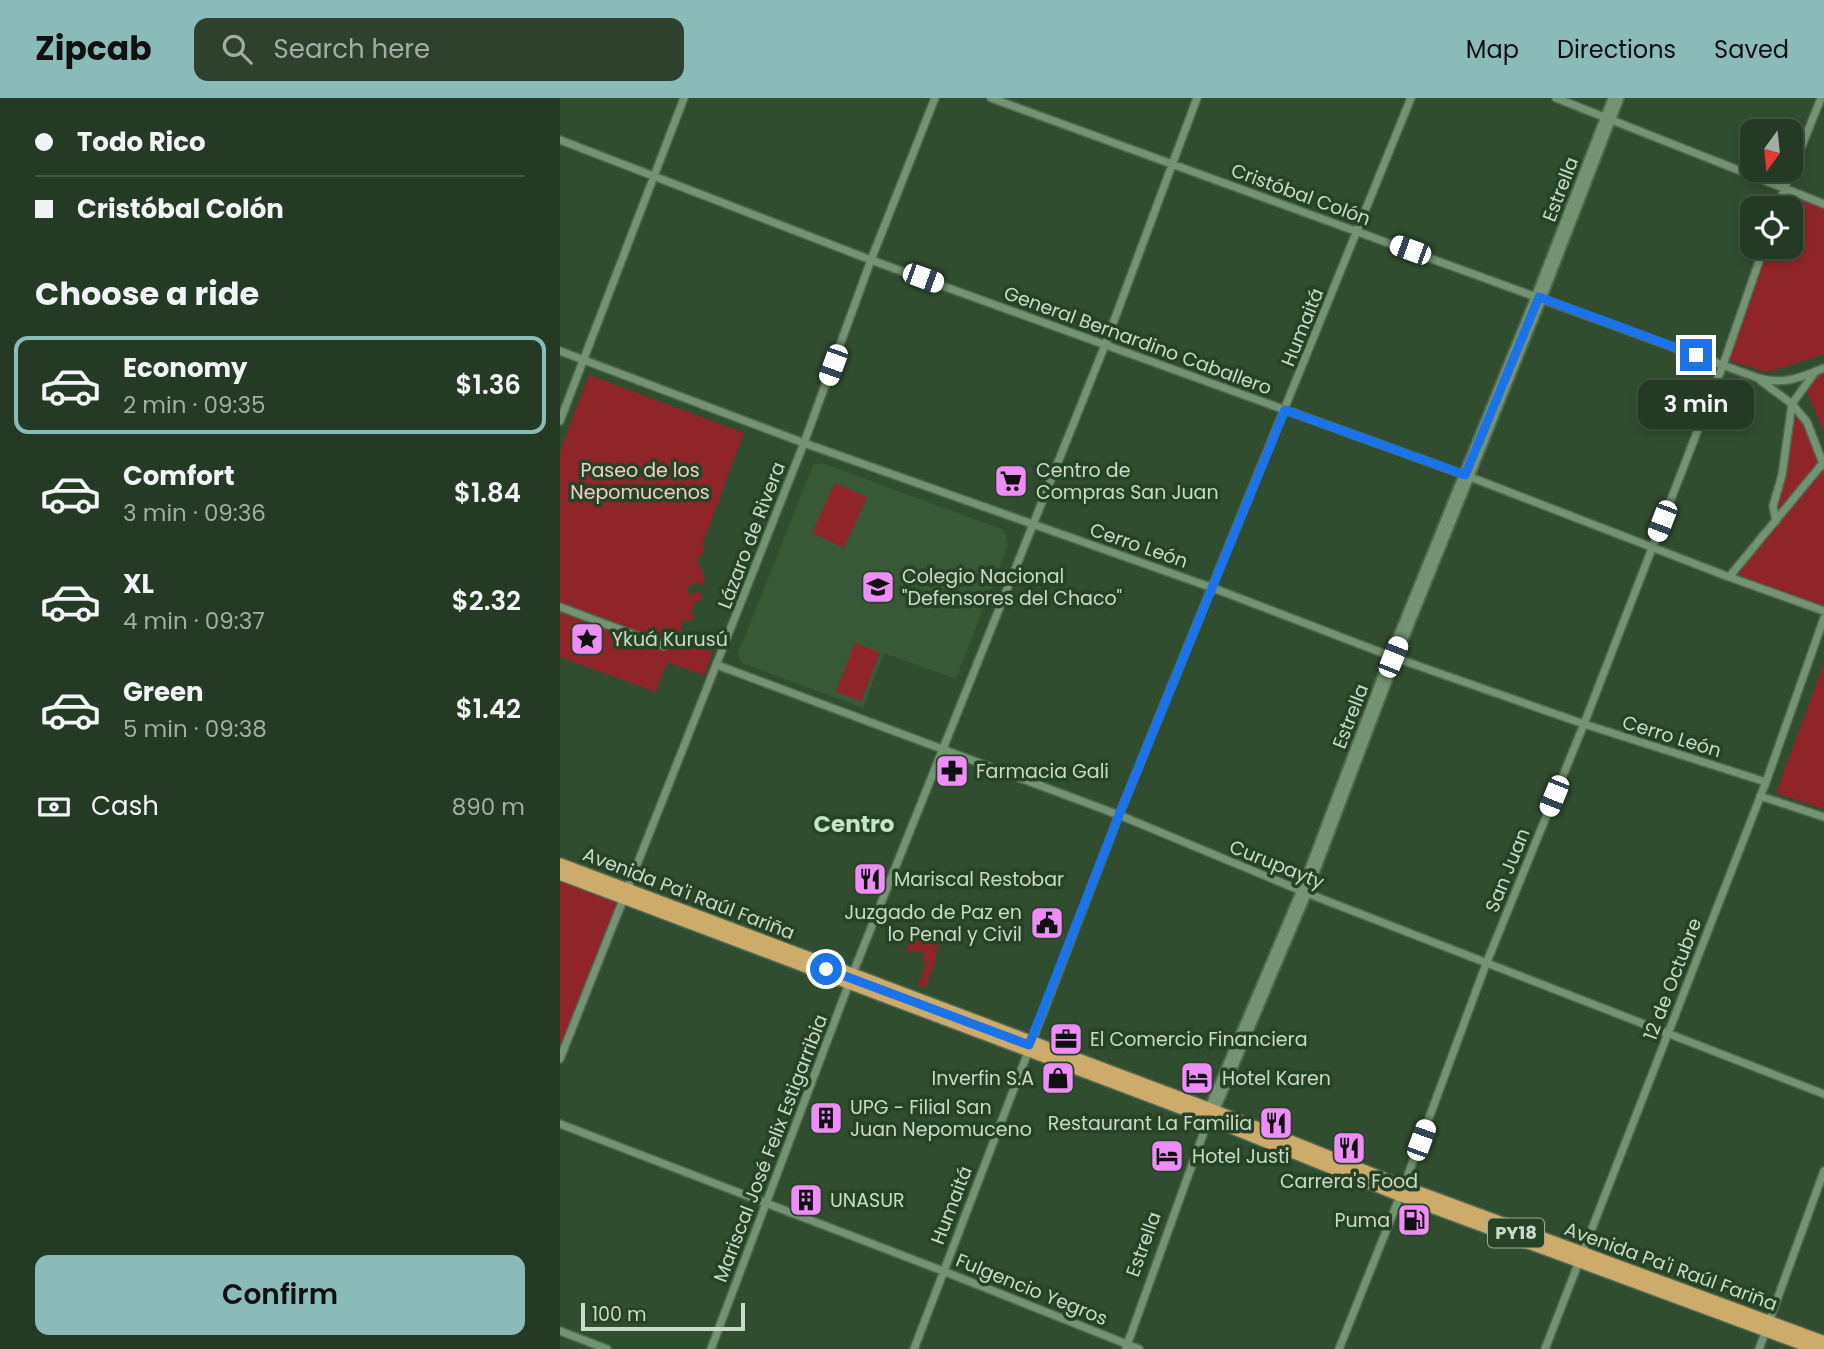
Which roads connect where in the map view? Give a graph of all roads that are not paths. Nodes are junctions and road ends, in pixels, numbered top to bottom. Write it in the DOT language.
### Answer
graph roads {
  1 [pos="684,98"];
  2 [pos="934,98"];
  3 [pos="991,98"];
  4 [pos="1197,98"];
  5 [pos="1411,98"];
  6 [pos="1556,98"];
  7 [pos="1616,98"];
  8 [pos="1821,98"];
  9 [pos="1608,118"];
  10 [pos="560,140"];
  11 [pos="1171,164"];
  12 [pos="653,176"];
  13 [pos="1784,188"];
  14 [pos="1781,196"];
  15 [pos="1824,204"];
  16 [pos="1358,231"];
  17 [pos="1760,259"];
  18 [pos="871,260"];
  19 [pos="1539,297"];
  20 [pos="1105,345"];
  21 [pos="560,352"];
  22 [pos="583,359"];
  23 [pos="1723,365"];
  24 [pos="1824,368"];
  25 [pos="1815,372"];
  26 [pos="1758,378"];
  27 [pos="1793,404"];
  28 [pos="1285,410"];
  29 [pos="560,421"];
  30 [pos="804,443"];
  31 [pos="1824,465"];
  32 [pos="1465,475"];
  33 [pos="1776,521"];
  34 [pos="1032,524"];
  35 [pos="1652,547"];
  36 [pos="1729,577"];
  37 [pos="1213,588"];
  38 [pos="560,607"];
  39 [pos="1824,611"];
  40 [pos="1824,618"];
  41 [pos="664,646"];
  42 [pos="1393,657"];
  43 [pos="717,665"];
  44 [pos="1584,724"];
  45 [pos="942,748"];
  46 [pos="1766,782"];
  47 [pos="1760,796"];
  48 [pos="1119,815"];
  49 [pos="1824,817"];
  50 [pos="560,869"];
  51 [pos="1304,892"];
  52 [pos="627,895"];
  53 [pos="1486,964"];
  54 [pos="851,978"];
  55 [pos="1669,1033"];
  56 [pos="1029,1045"];
  57 [pos="560,1059"];
  58 [pos="1824,1094"];
  59 [pos="1210,1114"];
  60 [pos="560,1124"];
  61 [pos="1824,1171"];
  62 [pos="1402,1191"];
  63 [pos="766,1203"];
  64 [pos="1581,1257"];
  65 [pos="943,1271"];
  66 [pos="1768,1326"];
  67 [pos="560,1331"];
  68 [pos="1127,1347"];
  69 [pos="1824,1347"];
  70 [pos="607,1349"];
  71 [pos="711,1349"];
  72 [pos="914,1349"];
  73 [pos="1139,1349"];
  74 [pos="1339,1349"];
  75 [pos="1545,1349"];
  76 [pos="1759,1349"];
  1 -- 12 [label="street"];
  2 -- 18 [label="street, Lázaro de Rivera"];
  3 -- 11 [label="street, Cristóbal Colón"];
  4 -- 11 [label="street, Mariscal José Felix Estigarribia"];
  5 -- 16 [label="street, Humaitá"];
  6 -- 9 [label="street"];
  7 -- 9 [label="main road, Estrella"];
  8 -- 13 [label="street"];
  9 -- 13 [label="street"];
  9 -- 19 [label="main road, Estrella"];
  10 -- 12 [label="street, General Bernardino Caballero"];
  11 -- 16 [label="street, Cristóbal Colón"];
  11 -- 20 [label="street, Mariscal José Felix Estigarribia"];
  12 -- 18 [label="street, General Bernardino Caballero"];
  12 -- 22 [label="street"];
  13 -- 14 [label="street"];
  13 -- 15 [label="street"];
  16 -- 19 [label="street, Cristóbal Colón"];
  16 -- 28 [label="street, Humaitá"];
  17 -- 23 [label="street, San Juan"];
  18 -- 20 [label="street, General Bernardino Caballero"];
  18 -- 30 [label="street, Lázaro de Rivera"];
  19 -- 23 [label="street, Cristóbal Colón"];
  19 -- 32 [label="main road, Estrella"];
  20 -- 28 [label="street, General Bernardino Caballero"];
  20 -- 34 [label="street, Mariscal José Felix Estigarribia"];
  21 -- 22 [label="street, Cerro León"];
  22 -- 29 [label="street"];
  22 -- 30 [label="street, Cerro León"];
  23 -- 26 [label="street, Cristóbal Colón"];
  23 -- 35 [label="street, San Juan"];
  24 -- 25 [label="street"];
  25 -- 26 [label="street"];
  25 -- 27 [label="street"];
  26 -- 27 [label="street"];
  27 -- 31 [label="street"];
  27 -- 33 [label="street"];
  28 -- 32 [label="street, General Bernardino Caballero"];
  28 -- 37 [label="street, Humaitá"];
  30 -- 34 [label="street, Cerro León"];
  30 -- 43 [label="street, Lázaro de Rivera"];
  31 -- 33 [label="street"];
  32 -- 35 [label="street, General Bernardino Caballero"];
  32 -- 42 [label="main road, Estrella"];
  33 -- 36 [label="street"];
  34 -- 37 [label="street, Cerro León"];
  34 -- 45 [label="street, Mariscal José Felix Estigarribia"];
  35 -- 36 [label="street, General Bernardino Caballero"];
  35 -- 44 [label="street, San Juan"];
  36 -- 39 [label="street, General Bernardino Caballero"];
  37 -- 42 [label="street, Cerro León"];
  37 -- 48 [label="street, Humaitá"];
  38 -- 41 [label="street"];
  40 -- 46 [label="street, 12 de Octubre"];
  42 -- 44 [label="street, Cerro León"];
  42 -- 51 [label="main road, Estrella"];
  43 -- 45 [label="street, Curupayty"];
  43 -- 52 [label="street, Lázaro de Rivera"];
  44 -- 46 [label="street, Cerro León"];
  44 -- 53 [label="street, San Juan"];
  45 -- 48 [label="street, Curupayty"];
  45 -- 54 [label="street, Mariscal José Felix Estigarribia"];
  46 -- 47 [label="street, 12 de Octubre"];
  47 -- 49 [label="street"];
  47 -- 55 [label="street, 12 de Octubre"];
  48 -- 51 [label="street, Curupayty"];
  48 -- 56 [label="street, Humaitá"];
  50 -- 52 [label="highway, Avenida Pa'i Raúl Fariña"];
  51 -- 53 [label="street, Curupayty"];
  51 -- 59 [label="main road, Estrella"];
  52 -- 54 [label="highway, Avenida Pa'i Raúl Fariña / PY18"];
  52 -- 57 [label="street, Lázaro de Rivera"];
  53 -- 55 [label="street, Curupayty"];
  53 -- 62 [label="street, San Juan"];
  54 -- 56 [label="highway, Avenida Pa'i Raúl Fariña / PY18"];
  54 -- 63 [label="street, Mariscal José Felix Estigarribia"];
  55 -- 58 [label="street, Curupayty"];
  55 -- 64 [label="street, 12 de Octubre"];
  56 -- 59 [label="highway, Avenida Pa'i Raúl Fariña / PY18"];
  56 -- 65 [label="street, Humaitá"];
  59 -- 62 [label="highway, Avenida Pa'i Raúl Fariña / PY18"];
  59 -- 68 [label="street, Estrella"];
  60 -- 63 [label="street, Fulgencio Yegros"];
  61 -- 66 [label="street"];
  62 -- 64 [label="highway, Avenida Pa'i Raúl Fariña / PY18"];
  62 -- 74 [label="street, San Juan"];
  63 -- 65 [label="street, Fulgencio Yegros"];
  63 -- 71 [label="street, Mariscal José Felix Estigarribia"];
  64 -- 66 [label="highway, Avenida Pa'i Raúl Fariña / PY18"];
  64 -- 75 [label="street, 12 de Octubre"];
  65 -- 68 [label="street, Fulgencio Yegros"];
  65 -- 72 [label="street, Humaitá"];
  66 -- 69 [label="highway, Avenida Pa'i Raúl Fariña / PY18"];
  66 -- 76 [label="street"];
  67 -- 70 [label="street"];
  68 -- 73 [label="street, Fulgencio Yegros"];
}
